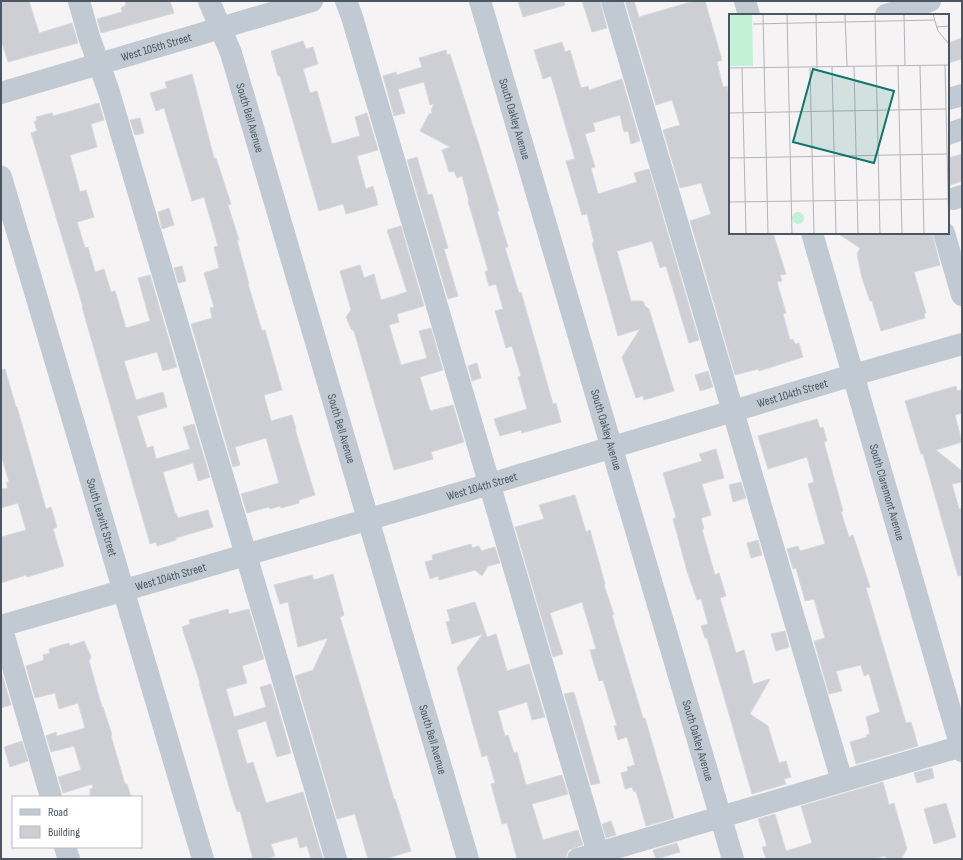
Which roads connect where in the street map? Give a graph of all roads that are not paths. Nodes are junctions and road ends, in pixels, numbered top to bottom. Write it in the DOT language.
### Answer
graph roads {
  1 [pos="79,1"];
  2 [pos="209,1"];
  3 [pos="312,1"];
  4 [pos="346,1"];
  5 [pos="480,1"];
  6 [pos="612,1"];
  7 [pos="745,1"];
  8 [pos="875,1"];
  9 [pos="930,1"];
  10 [pos="749,14"];
  11 [pos="879,14"];
  12 [pos="889,14"];
  13 [pos="220,28"];
  14 [pos="99,64"];
  15 [pos="1,93"];
  16 [pos="962,95"];
  17 [pos="949,99"];
  18 [pos="962,129"];
  19 [pos="949,134"];
  20 [pos="1,177"];
  21 [pos="812,234"];
  22 [pos="944,234"];
  23 [pos="962,295"];
  24 [pos="962,344"];
  25 [pos="853,375"];
  26 [pos="733,411"];
  27 [pos="611,448"];
  28 [pos="490,484"];
  29 [pos="368,520"];
  30 [pos="246,555"];
  31 [pos="124,591"];
  32 [pos="1,626"];
  33 [pos="962,748"];
  34 [pos="842,781"];
  35 [pos="51,796"];
  36 [pos="720,817"];
  37 [pos="65,848"];
  38 [pos="588,856"];
  39 [pos="69,859"];
  40 [pos="203,859"];
  41 [pos="336,859"];
  42 [pos="468,859"];
  43 [pos="733,859"];
  1 -- 14 [label="street"];
  2 -- 13 [label="street, South Bell Avenue"];
  3 -- 13 [label="street, West 105th Street"];
  4 -- 28 [label="street"];
  5 -- 27 [label="street, South Oakley Avenue"];
  6 -- 26 [label="street"];
  7 -- 10 [label="street"];
  8 -- 11 [label="street"];
  9 -- 12 [label="street"];
  13 -- 14 [label="street, West 105th Street"];
  13 -- 29 [label="street, South Bell Avenue"];
  14 -- 15 [label="street, West 105th Street"];
  14 -- 30 [label="street"];
  16 -- 17 [label="street"];
  18 -- 19 [label="street"];
  20 -- 31 [label="street, South Leavitt Street"];
  21 -- 25 [label="street, South Claremont Avenue"];
  22 -- 23 [label="street"];
  24 -- 25 [label="street, West 104th Street"];
  25 -- 26 [label="street, West 104th Street"];
  25 -- 33 [label="street, South Claremont Avenue"];
  26 -- 27 [label="street, West 104th Street"];
  26 -- 34 [label="street"];
  27 -- 28 [label="street, West 104th Street"];
  27 -- 36 [label="street, South Oakley Avenue"];
  28 -- 29 [label="street, West 104th Street"];
  28 -- 38 [label="street"];
  29 -- 30 [label="street, West 104th Street"];
  29 -- 42 [label="street, South Bell Avenue"];
  30 -- 31 [label="street, West 104th Street"];
  30 -- 41 [label="street"];
  31 -- 32 [label="street, West 104th Street"];
  31 -- 40 [label="street, South Leavitt Street"];
  32 -- 35 [label="street"];
  33 -- 34 [label="street"];
  34 -- 36 [label="street"];
  36 -- 38 [label="street"];
  36 -- 43 [label="street, South Oakley Avenue"];
  37 -- 39 [label="street"];
}
